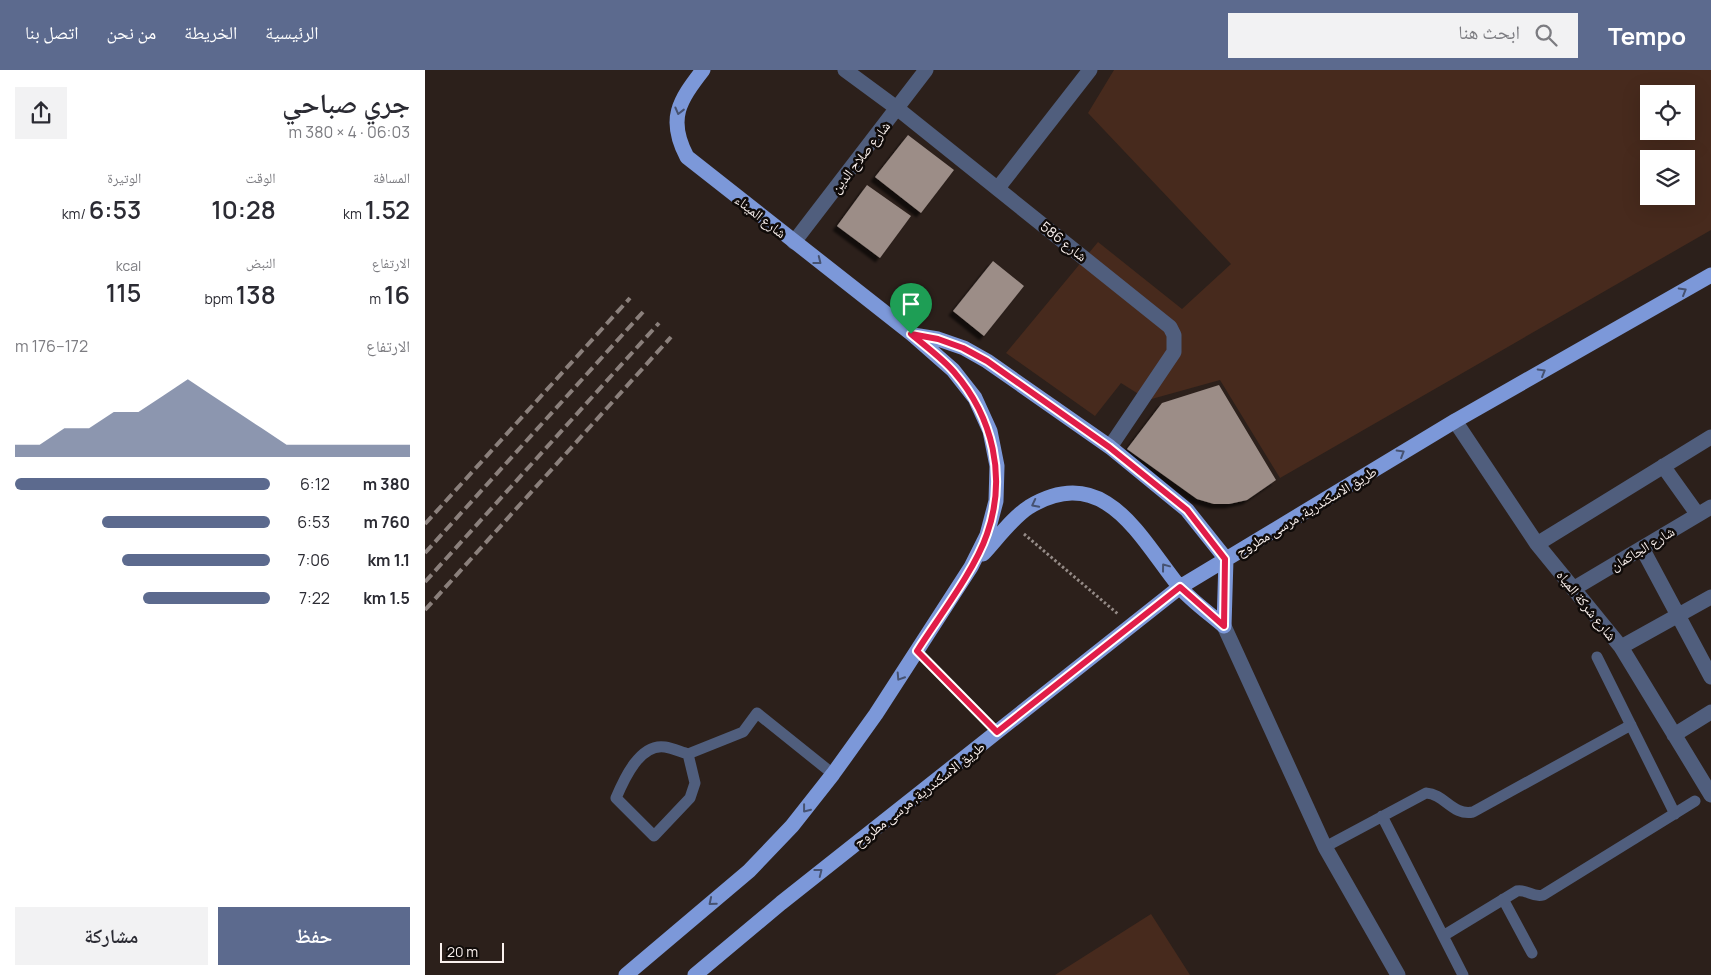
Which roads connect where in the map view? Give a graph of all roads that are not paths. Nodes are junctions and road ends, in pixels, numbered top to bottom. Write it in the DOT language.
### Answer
graph roads {
  1 [pos="703,70"];
  2 [pos="845,70"];
  3 [pos="926,70"];
  4 [pos="1091,70"];
  5 [pos="898,109"];
  6 [pos="998,188"];
  7 [pos="794,242"];
  8 [pos="1711,275"];
  9 [pos="911,334"];
  10 [pos="1455,421"];
  11 [pos="1711,438"];
  12 [pos="1109,447"];
  13 [pos="1663,466"];
  14 [pos="1711,507"];
  15 [pos="1697,515"];
  16 [pos="1537,544"];
  17 [pos="1642,548"];
  18 [pos="1225,559"];
  19 [pos="971,567"];
  20 [pos="1180,587"];
  21 [pos="1573,589"];
  22 [pos="1711,597"];
  23 [pos="1678,615"];
  24 [pos="1224,626"];
  25 [pos="1621,647"];
  26 [pos="1597,657"];
  27 [pos="1711,677"];
  28 [pos="1711,712"];
  29 [pos="1631,725"];
  30 [pos="1674,735"];
  31 [pos="688,754"];
  32 [pos="833,774"];
  33 [pos="1711,795"];
  34 [pos="1695,802"];
  35 [pos="1675,814"];
  36 [pos="1382,816"];
  37 [pos="1325,847"];
  38 [pos="1503,899"];
  39 [pos="1443,936"];
  40 [pos="1532,953"];
  41 [pos="626,975"];
  42 [pos="695,975"];
  43 [pos="1398,975"];
  44 [pos="1463,975"];
  1 -- 7 [label="main road, شارع الميناء, one-way"];
  2 -- 5 [label="street, شارع 586"];
  3 -- 5 [label="street, شارع صلاح الدين"];
  4 -- 6 [label="street"];
  5 -- 6 [label="street, شارع 586"];
  5 -- 7 [label="street, شارع صلاح الدين"];
  6 -- 12 [label="street, شارع 586"];
  7 -- 9 [label="main road, شارع الميناء, one-way"];
  10 -- 8 [label="main road, طريق الاسكندرية, مرسى مطروح, one-way"];
  9 -- 12 [label="main road"];
  9 -- 19 [label="main road"];
  10 -- 16 [label="street, شارع شركة المياه"];
  18 -- 10 [label="main road, طريق الاسكندرية, مرسى مطروح, one-way"];
  11 -- 13 [label="street"];
  12 -- 18 [label="main road"];
  13 -- 15 [label="street"];
  13 -- 16 [label="street"];
  14 -- 15 [label="street, شارع الجاكمان"];
  15 -- 17 [label="street, شارع الجاكمان"];
  16 -- 21 [label="street, شارع شركة المياه"];
  17 -- 21 [label="street, شارع الجاكمان"];
  17 -- 23 [label="street"];
  18 -- 20 [label="main road, طريق الاسكندرية, مرسى مطروح"];
  18 -- 24 [label="main road"];
  20 -- 19 [label="main road, one-way"];
  19 -- 32 [label="main road, one-way"];
  20 -- 24 [label="main road"];
  42 -- 20 [label="main road, طريق الاسكندرية, مرسى مطروح, one-way"];
  21 -- 25 [label="street, شارع شركة المياه"];
  22 -- 23 [label="street"];
  23 -- 25 [label="street"];
  23 -- 27 [label="street"];
  24 -- 37 [label="street"];
  25 -- 30 [label="street, شارع شركة المياه"];
  26 -- 29 [label="lane"];
  28 -- 30 [label="street"];
  29 -- 35 [label="lane"];
  29 -- 36 [label="lane"];
  30 -- 33 [label="street, شارع شركة المياه"];
  31 -- 31 [label="lane"];
  31 -- 32 [label="lane"];
  32 -- 41 [label="main road, one-way"];
  34 -- 35 [label="lane"];
  35 -- 38 [label="lane"];
  36 -- 37 [label="lane"];
  36 -- 39 [label="lane"];
  37 -- 43 [label="street"];
  38 -- 39 [label="lane"];
  38 -- 40 [label="lane"];
  39 -- 44 [label="lane"];
}
